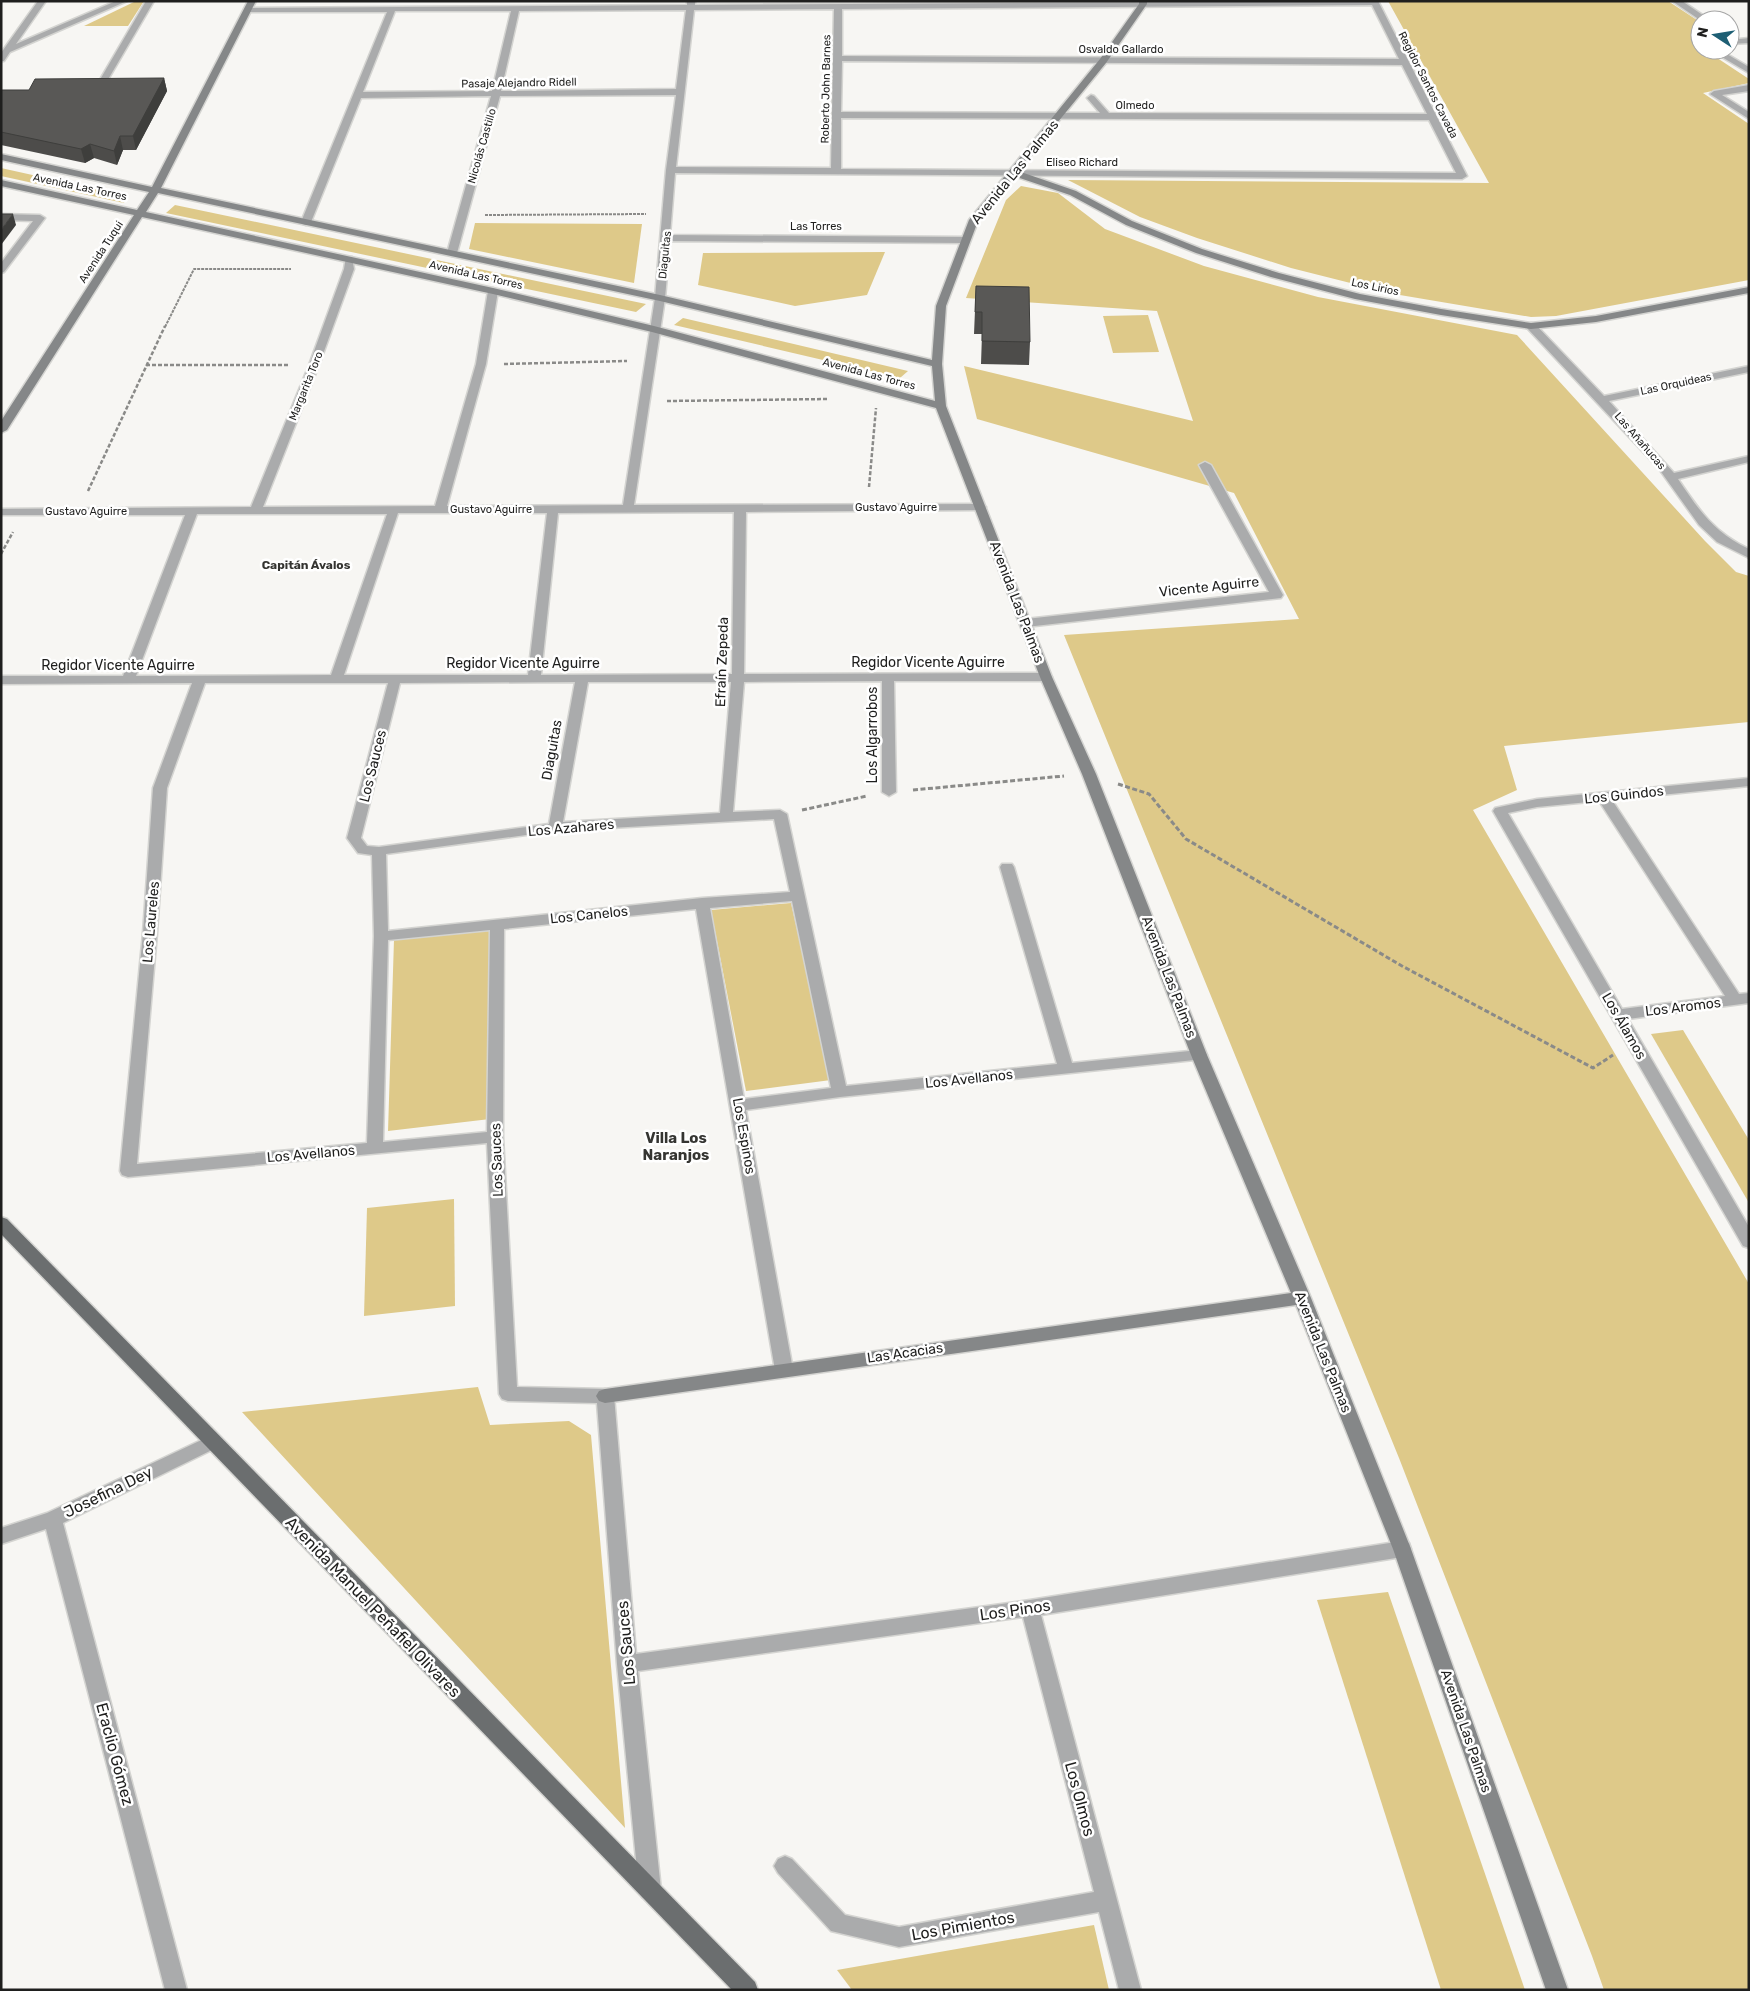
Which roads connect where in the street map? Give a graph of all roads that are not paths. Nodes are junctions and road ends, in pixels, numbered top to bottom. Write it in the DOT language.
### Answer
graph roads {
  1 [pos="42,1"];
  2 [pos="123,1"];
  3 [pos="150,1"];
  4 [pos="1682,1"];
  5 [pos="1332,2"];
  6 [pos="1676,2"];
  7 [pos="1003,3"];
  8 [pos="1143,3"];
  9 [pos="690,4"];
  10 [pos="352,5"];
  11 [pos="426,5"];
  12 [pos="553,5"];
  13 [pos="250,6"];
  14 [pos="838,6"];
  15 [pos="516,8"];
  16 [pos="392,9"];
  17 [pos="1690,10"];
  18 [pos="8,50"];
  19 [pos="838,58"];
  20 [pos="1,59"];
  21 [pos="1731,60"];
  22 [pos="1103,61"];
  23 [pos="1404,62"];
  24 [pos="1749,71"];
  25 [pos="102,83"];
  26 [pos="1749,88"];
  27 [pos="680,92"];
  28 [pos="496,94"];
  29 [pos="358,95"];
  30 [pos="1091,98"];
  31 [pos="837,115"];
  32 [pos="1749,116"];
  33 [pos="1059,117"];
  34 [pos="1108,117"];
  35 [pos="1432,117"];
  36 [pos="1,157"];
  37 [pos="672,170"];
  38 [pos="836,172"];
  39 [pos="1014,173"];
  40 [pos="1462,176"];
  41 [pos="1,183"];
  42 [pos="155,190"];
  43 [pos="140,213"];
  44 [pos="1,217"];
  45 [pos="306,222"];
  46 [pos="666,238"];
  47 [pos="964,240"];
  48 [pos="452,253"];
  49 [pos="349,259"];
  50 [pos="1,270"];
  51 [pos="1749,290"];
  52 [pos="493,291"];
  53 [pos="660,298"];
  54 [pos="1531,326"];
  55 [pos="654,330"];
  56 [pos="937,364"];
  57 [pos="1749,370"];
  58 [pos="1604,399"];
  59 [pos="941,406"];
  60 [pos="1,430"];
  61 [pos="1749,459"];
  62 [pos="1204,465"];
  63 [pos="1671,477"];
  64 [pos="980,507"];
  65 [pos="628,508"];
  66 [pos="740,508"];
  67 [pos="440,509"];
  68 [pos="553,509"];
  69 [pos="194,510"];
  70 [pos="256,510"];
  71 [pos="394,510"];
  72 [pos="1,512"];
  73 [pos="1749,554"];
  74 [pos="1026,623"];
  75 [pos="888,677"];
  76 [pos="1046,677"];
  77 [pos="534,678"];
  78 [pos="582,678"];
  79 [pos="738,678"];
  80 [pos="200,679"];
  81 [pos="336,679"];
  82 [pos="395,679"];
  83 [pos="1,680"];
  84 [pos="128,680"];
  85 [pos="1749,782"];
  86 [pos="888,792"];
  87 [pos="1603,797"];
  88 [pos="1500,811"];
  89 [pos="726,818"];
  90 [pos="555,827"];
  91 [pos="363,850"];
  92 [pos="379,851"];
  93 [pos="1008,867"];
  94 [pos="798,896"];
  95 [pos="702,903"];
  96 [pos="497,926"];
  97 [pos="380,936"];
  98 [pos="1742,999"];
  99 [pos="1618,1015"];
  100 [pos="1200,1055"];
  101 [pos="1066,1069"];
  102 [pos="840,1092"];
  103 [pos="739,1105"];
  104 [pos="495,1137"];
  105 [pos="375,1148"];
  106 [pos="128,1171"];
  107 [pos="1,1223"];
  108 [pos="1746,1233"];
  109 [pos="1302,1298"];
  110 [pos="784,1370"];
  111 [pos="508,1394"];
  112 [pos="605,1396"];
  113 [pos="212,1442"];
  114 [pos="53,1519"];
  115 [pos="1,1536"];
  116 [pos="1402,1549"];
  117 [pos="1030,1608"];
  118 [pos="627,1664"];
  119 [pos="785,1866"];
  120 [pos="650,1890"];
  121 [pos="1107,1900"];
  122 [pos="176,1990"];
  123 [pos="747,1990"];
  124 [pos="1130,1990"];
  125 [pos="1557,1990"];
  1 -- 18 [label="street"];
  2 -- 18 [label="street"];
  3 -- 25 [label="street"];
  4 -- 6 [label="street"];
  5 -- 8 [label="street"];
  5 -- 23 [label="street, Regidor Santos Cavada"];
  6 -- 17 [label="street"];
  7 -- 8 [label="street"];
  7 -- 14 [label="street"];
  8 -- 22 [label="street, Avenida Las Palmas"];
  9 -- 12 [label="street"];
  9 -- 14 [label="street"];
  9 -- 27 [label="street, Diaguitas"];
  10 -- 13 [label="street"];
  10 -- 16 [label="street"];
  11 -- 15 [label="street"];
  11 -- 16 [label="street"];
  12 -- 15 [label="street"];
  13 -- 42 [label="street, Avenida Tuqui"];
  14 -- 19 [label="street, Roberto John Barnes"];
  15 -- 28 [label="street, Nicolás Castillo"];
  16 -- 29 [label="street"];
  18 -- 20 [label="street"];
  19 -- 22 [label="street, Osvaldo Gallardo"];
  19 -- 31 [label="street, Roberto John Barnes"];
  21 -- 24 [label="street"];
  22 -- 23 [label="street, Osvaldo Gallardo"];
  22 -- 33 [label="street, Avenida Las Palmas"];
  23 -- 35 [label="street, Regidor Santos Cavada"];
  26 -- 32 [label="street"];
  27 -- 28 [label="street, Pasaje Alejandro Ridell"];
  27 -- 37 [label="street, Diaguitas"];
  28 -- 29 [label="street, Pasaje Alejandro Ridell"];
  28 -- 48 [label="street, Nicolás Castillo"];
  29 -- 45 [label="street"];
  30 -- 34 [label="street"];
  31 -- 33 [label="street, Olmedo"];
  31 -- 38 [label="street, Roberto John Barnes"];
  33 -- 34 [label="street, Olmedo"];
  33 -- 39 [label="street, Avenida Las Palmas"];
  34 -- 35 [label="street, Olmedo"];
  35 -- 40 [label="street, Regidor Santos Cavada"];
  36 -- 42 [label="street, Avenida Las Torres"];
  37 -- 38 [label="street, Eliseo Richard"];
  37 -- 46 [label="street, Diaguitas"];
  38 -- 39 [label="street, Eliseo Richard"];
  39 -- 40 [label="street, Eliseo Richard"];
  39 -- 47 [label="street, Avenida Las Palmas"];
  39 -- 54 [label="street, Los Lirios"];
  41 -- 43 [label="street, Avenida Las Torres"];
  42 -- 43 [label="street, Avenida Tuqui"];
  42 -- 45 [label="street, Avenida Las Torres"];
  43 -- 49 [label="street, Avenida Las Torres"];
  43 -- 60 [label="street, Avenida Tuqui"];
  44 -- 50 [label="street"];
  45 -- 48 [label="street, Avenida Las Torres"];
  46 -- 47 [label="street, Las Torres"];
  46 -- 53 [label="street, Diaguitas"];
  47 -- 56 [label="street, Avenida Las Palmas"];
  48 -- 53 [label="street, Avenida Las Torres"];
  49 -- 52 [label="street, Avenida Las Torres"];
  49 -- 70 [label="street, Margarita Toro"];
  51 -- 54 [label="street, Los Lirios"];
  52 -- 55 [label="street, Avenida Las Torres"];
  52 -- 67 [label="street"];
  53 -- 55 [label="street, Diaguitas"];
  53 -- 56 [label="street, Avenida Las Torres"];
  54 -- 58 [label="street, Las Añañucas"];
  55 -- 59 [label="street, Avenida Las Torres"];
  55 -- 65 [label="street, Diaguitas"];
  56 -- 59 [label="street, Avenida Las Palmas"];
  57 -- 58 [label="street, Las Orquideas"];
  58 -- 63 [label="street, Las Añañucas"];
  59 -- 64 [label="street, Avenida Las Palmas"];
  61 -- 63 [label="street"];
  62 -- 74 [label="street, Vicente Aguirre"];
  63 -- 73 [label="street, Las Añañucas"];
  64 -- 66 [label="street, Gustavo Aguirre"];
  64 -- 74 [label="street, Avenida Las Palmas"];
  65 -- 66 [label="street, Gustavo Aguirre"];
  65 -- 68 [label="street, Gustavo Aguirre"];
  66 -- 79 [label="street, Efraín Zepeda"];
  67 -- 68 [label="street, Gustavo Aguirre"];
  67 -- 71 [label="street, Gustavo Aguirre"];
  68 -- 77 [label="street"];
  69 -- 70 [label="street, Gustavo Aguirre"];
  69 -- 72 [label="street, Gustavo Aguirre"];
  69 -- 84 [label="street"];
  70 -- 71 [label="street, Gustavo Aguirre"];
  71 -- 81 [label="street"];
  74 -- 76 [label="street, Avenida Las Palmas"];
  75 -- 76 [label="street, Regidor Vicente Aguirre"];
  75 -- 79 [label="street, Regidor Vicente Aguirre"];
  75 -- 86 [label="street, Los Algarrobos"];
  76 -- 100 [label="street, Avenida Las Palmas"];
  77 -- 78 [label="street, Regidor Vicente Aguirre"];
  77 -- 82 [label="street, Regidor Vicente Aguirre"];
  78 -- 79 [label="street, Regidor Vicente Aguirre"];
  78 -- 90 [label="street, Diaguitas"];
  79 -- 89 [label="street, Efraín Zepeda"];
  80 -- 81 [label="street, Regidor Vicente Aguirre"];
  80 -- 84 [label="street, Regidor Vicente Aguirre"];
  80 -- 106 [label="street, Los Laureles"];
  81 -- 82 [label="street, Regidor Vicente Aguirre"];
  82 -- 91 [label="street, Los Sauces"];
  83 -- 84 [label="street, Regidor Vicente Aguirre"];
  85 -- 87 [label="street, Los Guindos"];
  87 -- 88 [label="street, Los Guindos"];
  87 -- 98 [label="street"];
  88 -- 99 [label="street, Los Álamos"];
  89 -- 90 [label="street, Los Azahares"];
  89 -- 94 [label="street, Los Azahares"];
  90 -- 92 [label="street, Los Azahares"];
  91 -- 92 [label="street, Los Azahares"];
  92 -- 97 [label="street"];
  93 -- 101 [label="street"];
  94 -- 95 [label="street, Los Canelos"];
  94 -- 102 [label="street"];
  95 -- 96 [label="street, Los Canelos"];
  95 -- 103 [label="street, Los Espinos"];
  96 -- 97 [label="street, Los Canelos"];
  96 -- 104 [label="street, Los Sauces"];
  97 -- 105 [label="street"];
  98 -- 99 [label="street, Los Aromos"];
  99 -- 108 [label="street, Los Álamos"];
  100 -- 101 [label="street, Los Avellanos"];
  100 -- 109 [label="street, Avenida Las Palmas"];
  101 -- 102 [label="street, Los Avellanos"];
  102 -- 103 [label="street, Los Avellanos"];
  103 -- 110 [label="street, Los Espinos"];
  104 -- 105 [label="street, Los Avellanos"];
  104 -- 111 [label="street, Los Sauces"];
  105 -- 106 [label="street, Los Avellanos"];
  107 -- 113 [label="main road, Avenida Manuel Peñafiel Olivares"];
  109 -- 110 [label="street, Las Acacias"];
  109 -- 116 [label="street, Avenida Las Palmas"];
  110 -- 112 [label="street, Las Acacias"];
  111 -- 112 [label="street, Las Acacias"];
  112 -- 118 [label="street, Los Sauces"];
  113 -- 114 [label="street, Josefina Dey"];
  113 -- 120 [label="main road, Avenida Manuel Peñafiel Olivares"];
  114 -- 115 [label="street, Josefina Dey"];
  114 -- 122 [label="street, Eraclio Gómez"];
  116 -- 117 [label="street, Los Pinos"];
  116 -- 125 [label="street, Avenida Las Palmas"];
  117 -- 118 [label="street, Los Pinos"];
  117 -- 121 [label="street, Los Olmos"];
  118 -- 120 [label="street, Los Sauces"];
  119 -- 121 [label="street, Los Pimientos"];
  120 -- 123 [label="main road, Avenida Manuel Peñafiel Olivares"];
  121 -- 124 [label="street, Los Olmos"];
}
